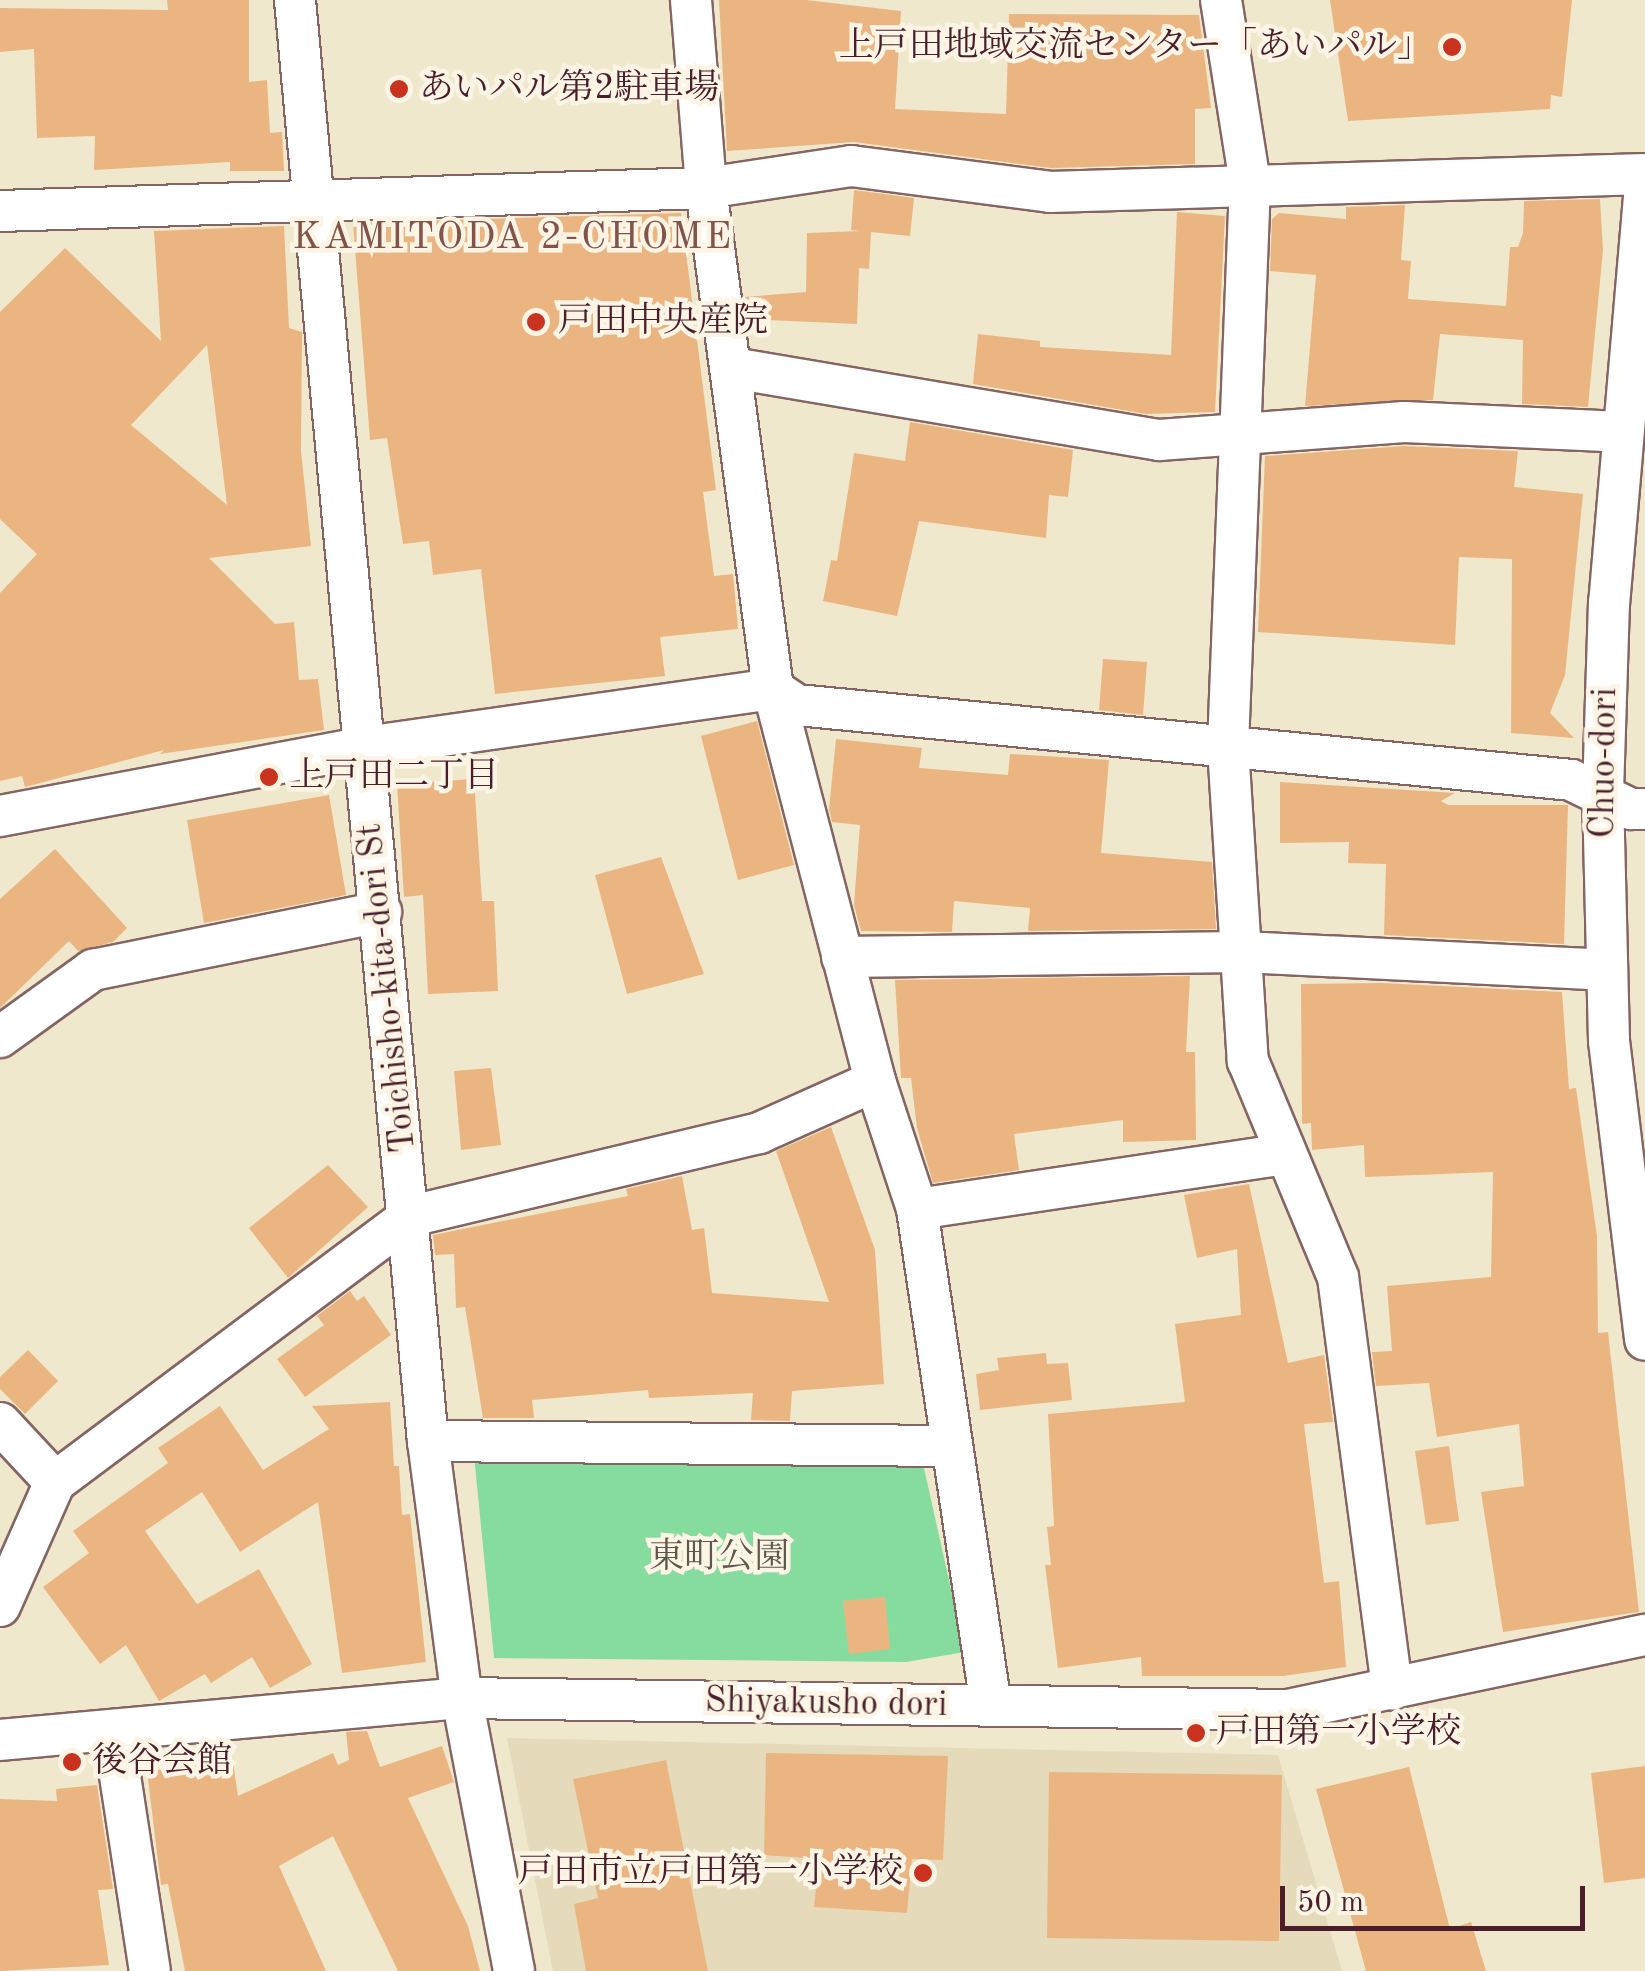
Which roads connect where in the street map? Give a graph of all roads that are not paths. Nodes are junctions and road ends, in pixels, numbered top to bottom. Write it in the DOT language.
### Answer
graph roads {
  1 [pos="295,0"];
  2 [pos="691,0"];
  3 [pos="1220,0"];
  4 [pos="1645,174"];
  5 [pos="1250,184"];
  6 [pos="1645,185"];
  7 [pos="706,188"];
  8 [pos="312,203"];
  9 [pos="0,210"];
  10 [pos="733,368"];
  11 [pos="1622,432"];
  12 [pos="1245,434"];
  13 [pos="773,689"];
  14 [pos="365,747"];
  15 [pos="1228,747"];
  16 [pos="1602,795"];
  17 [pos="1645,809"];
  18 [pos="0,816"];
  19 [pos="381,912"];
  20 [pos="1243,952"];
  21 [pos="842,957"];
  22 [pos="1605,970"];
  23 [pos="0,1036"];
  24 [pos="875,1081"];
  25 [pos="1286,1154"];
  26 [pos="916,1208"];
  27 [pos="411,1216"];
  28 [pos="1644,1327"];
  29 [pos="0,1423"];
  30 [pos="428,1442"];
  31 [pos="952,1446"];
  32 [pos="55,1482"];
  33 [pos="0,1606"];
  34 [pos="1645,1635"];
  35 [pos="1392,1689"];
  36 [pos="462,1698"];
  37 [pos="991,1706"];
  38 [pos="114,1730"];
  39 [pos="0,1740"];
  40 [pos="150,1971"];
  41 [pos="514,1971"];
  1 -- 8 [label="street, Toichisho-kita-dori St"];
  2 -- 7 [label="street"];
  3 -- 5 [label="street"];
  4 -- 5 [label="street"];
  5 -- 7 [label="street"];
  5 -- 12 [label="street"];
  6 -- 11 [label="street, Chuo-dori"];
  7 -- 8 [label="street"];
  7 -- 10 [label="street"];
  8 -- 9 [label="street"];
  8 -- 14 [label="street, Toichisho-kita-dori St"];
  10 -- 12 [label="street"];
  10 -- 13 [label="street"];
  11 -- 12 [label="street"];
  11 -- 16 [label="street, Chuo-dori"];
  12 -- 15 [label="street"];
  13 -- 14 [label="street"];
  13 -- 15 [label="street"];
  13 -- 21 [label="street"];
  14 -- 18 [label="street"];
  14 -- 19 [label="street, Toichisho-kita-dori St"];
  15 -- 16 [label="street"];
  15 -- 20 [label="street"];
  16 -- 17 [label="street"];
  16 -- 22 [label="street, Chuo-dori"];
  19 -- 23 [label="street"];
  19 -- 27 [label="street, Toichisho-kita-dori St"];
  20 -- 21 [label="street"];
  20 -- 22 [label="street"];
  20 -- 25 [label="street"];
  21 -- 24 [label="street"];
  22 -- 28 [label="street, Chuo-dori"];
  24 -- 26 [label="street"];
  24 -- 27 [label="street"];
  25 -- 26 [label="street"];
  25 -- 35 [label="street"];
  26 -- 31 [label="street"];
  27 -- 30 [label="street, Toichisho-kita-dori St"];
  27 -- 32 [label="street"];
  29 -- 32 [label="street"];
  30 -- 31 [label="street"];
  30 -- 36 [label="street, Toichisho-kita-dori St"];
  31 -- 37 [label="street"];
  32 -- 33 [label="street"];
  34 -- 35 [label="street, Shiyakusho dori"];
  35 -- 37 [label="street, Shiyakusho dori"];
  36 -- 37 [label="street, Shiyakusho dori"];
  36 -- 38 [label="street, Shiyakusho dori"];
  36 -- 41 [label="street, Toichisho-kita-dori St"];
  38 -- 39 [label="street, Shiyakusho dori"];
  38 -- 40 [label="street"];
}
